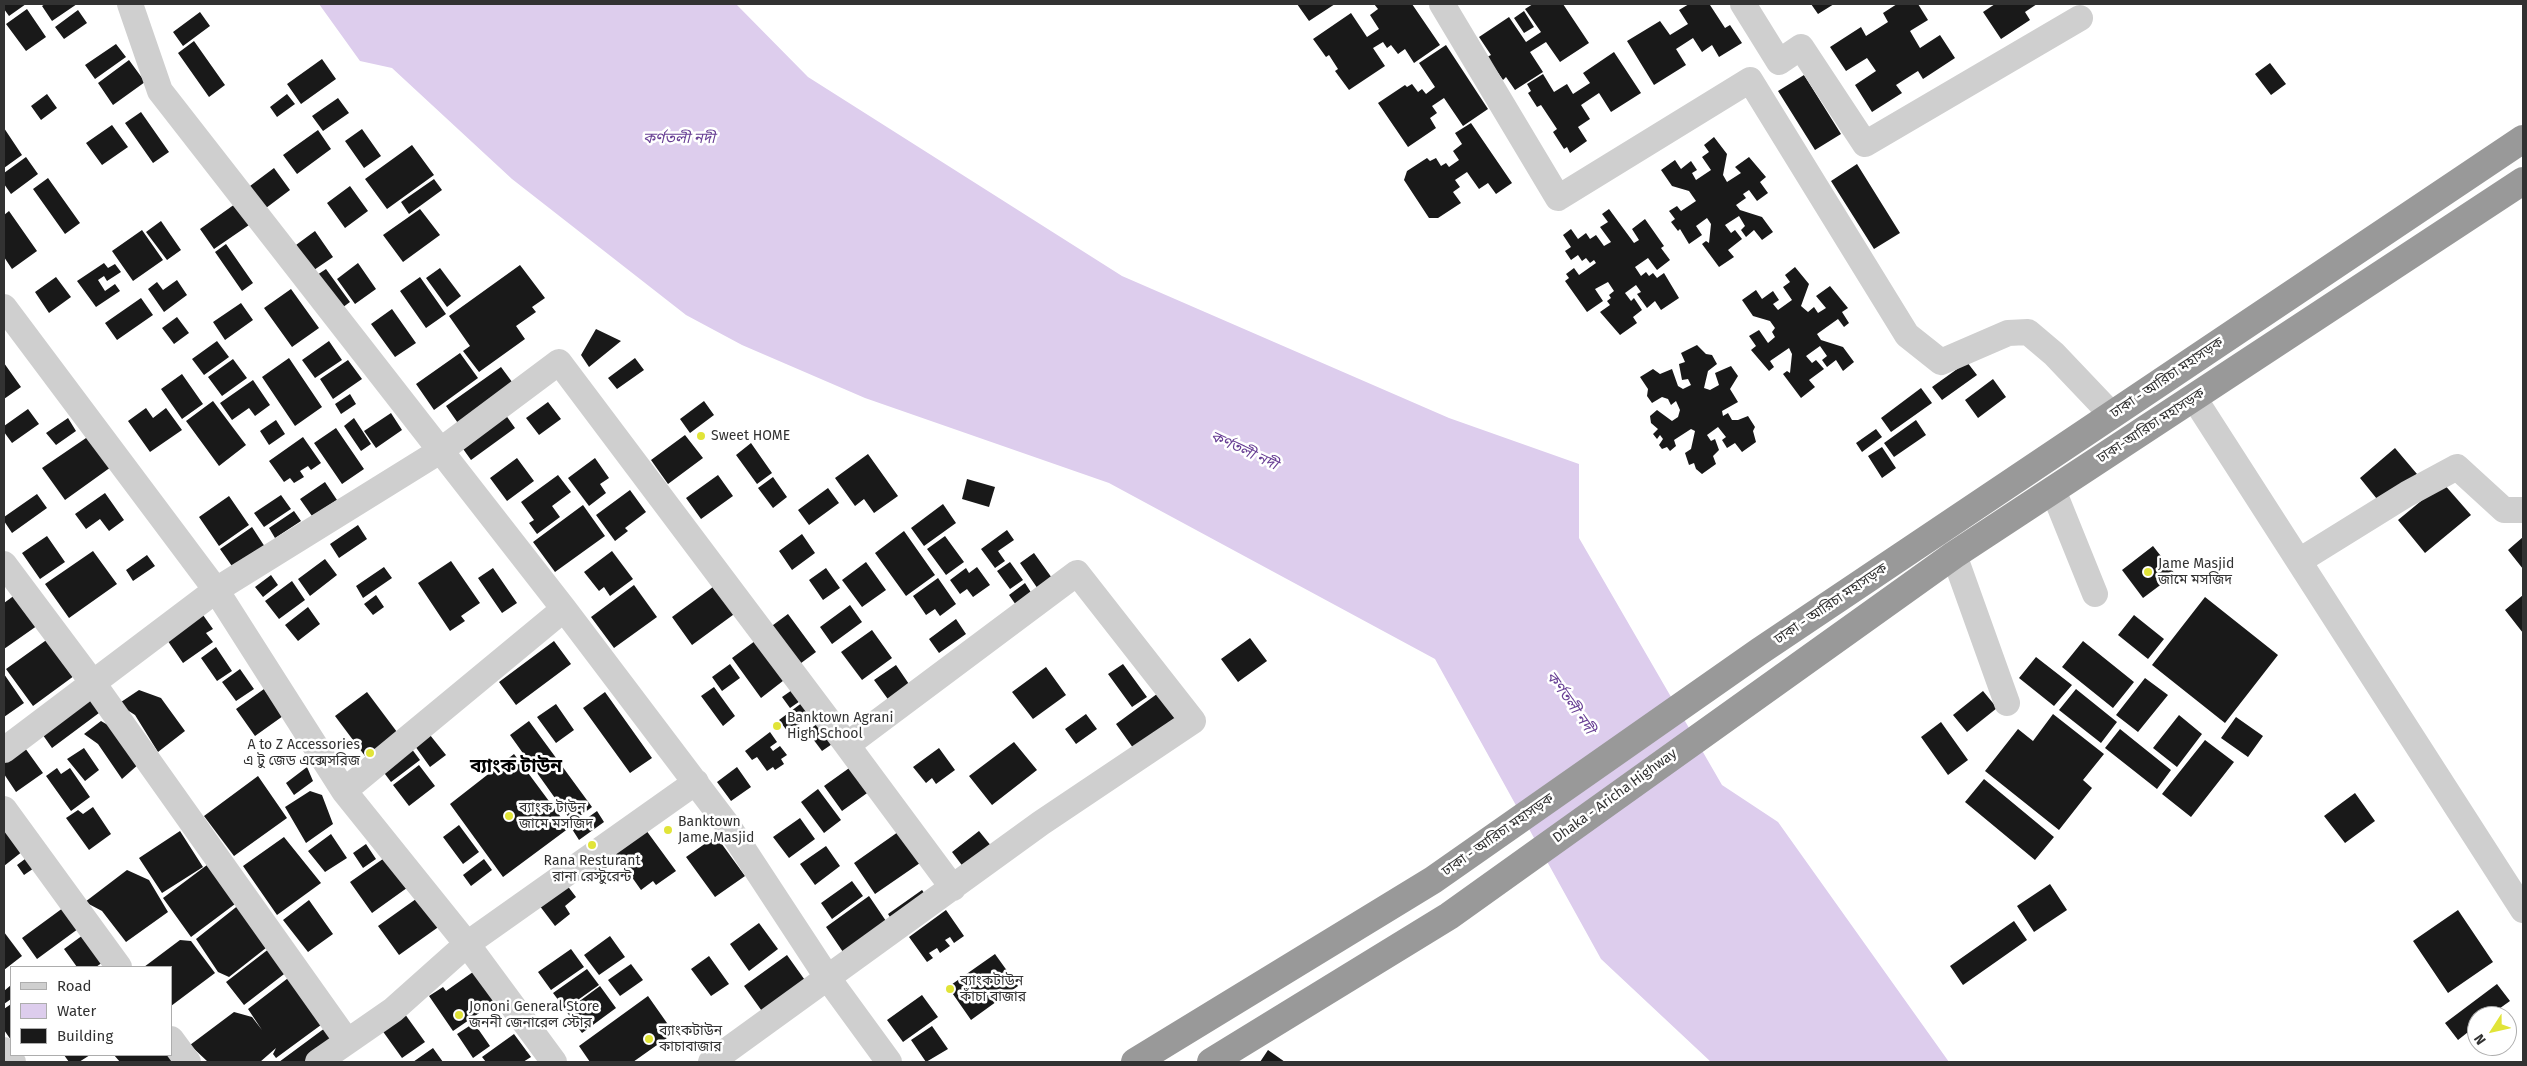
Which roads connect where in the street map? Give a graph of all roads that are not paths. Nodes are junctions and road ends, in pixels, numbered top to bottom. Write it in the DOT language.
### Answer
graph roads {
  1 [pos="130,4"];
  2 [pos="1442,4"];
  3 [pos="1743,4"];
  4 [pos="2080,18"];
  5 [pos="1779,62"];
  6 [pos="1750,80"];
  7 [pos="2523,139"];
  8 [pos="2523,181"];
  9 [pos="4,307"];
  10 [pos="2194,398"];
  11 [pos="2112,415"];
  12 [pos="440,450"];
  13 [pos="2053,490"];
  14 [pos="2523,510"];
  15 [pos="1954,555"];
  16 [pos="2299,561"];
  17 [pos="4,564"];
  18 [pos="216,590"];
  19 [pos="2095,594"];
  20 [pos="564,609"];
  21 [pos="1782,676"];
  22 [pos="93,683"];
  23 [pos="2007,703"];
  24 [pos="847,745"];
  25 [pos="4,750"];
  26 [pos="696,782"];
  27 [pos="344,791"];
  28 [pos="4,809"];
  29 [pos="952,888"];
  30 [pos="2523,910"];
  31 [pos="467,944"];
  32 [pos="118,966"];
  33 [pos="827,977"];
  34 [pos="172,1040"];
  35 [pos="347,1041"];
  36 [pos="4,1050"];
  37 [pos="13,1062"];
  38 [pos="188,1062"];
  39 [pos="318,1062"];
  40 [pos="554,1062"];
  41 [pos="711,1062"];
  42 [pos="889,1062"];
  43 [pos="1135,1062"];
  44 [pos="1211,1062"];
  1 -- 12 [label="street"];
  2 -- 6 [label="street"];
  3 -- 5 [label="street"];
  4 -- 5 [label="street"];
  5 -- 6 [label="street"];
  6 -- 11 [label="street"];
  7 -- 11 [label="highway, ঢাকা - আরিচা মহাসড়ক"];
  8 -- 10 [label="highway, ঢাকা-আরিচা মহাসড়ক"];
  9 -- 18 [label="street"];
  10 -- 13 [label="highway, ঢাকা-আরিচা মহাসড়ক"];
  10 -- 16 [label="street"];
  11 -- 43 [label="highway, ঢাকা - আরিচা মহাসড়ক"];
  12 -- 18 [label="street"];
  12 -- 20 [label="street"];
  12 -- 24 [label="street"];
  13 -- 15 [label="highway, ঢাকা-আরিচা মহাসড়ক"];
  13 -- 19 [label="street"];
  14 -- 16 [label="street"];
  15 -- 21 [label="highway, ঢাকা-আরিচা মহাসড়ক"];
  15 -- 23 [label="street"];
  16 -- 30 [label="street"];
  17 -- 22 [label="street"];
  18 -- 22 [label="street"];
  18 -- 27 [label="street"];
  20 -- 26 [label="street"];
  20 -- 27 [label="street"];
  21 -- 44 [label="highway, Dhaka - Aricha Highway"];
  22 -- 25 [label="street"];
  22 -- 35 [label="street"];
  24 -- 29 [label="street"];
  24 -- 29 [label="street"];
  26 -- 31 [label="street"];
  26 -- 33 [label="street"];
  27 -- 31 [label="street"];
  28 -- 32 [label="street"];
  29 -- 33 [label="street"];
  31 -- 35 [label="street"];
  31 -- 40 [label="street"];
  33 -- 41 [label="street"];
  33 -- 42 [label="street"];
  34 -- 38 [label="street"];
  35 -- 39 [label="street"];
  36 -- 37 [label="street"];
}
